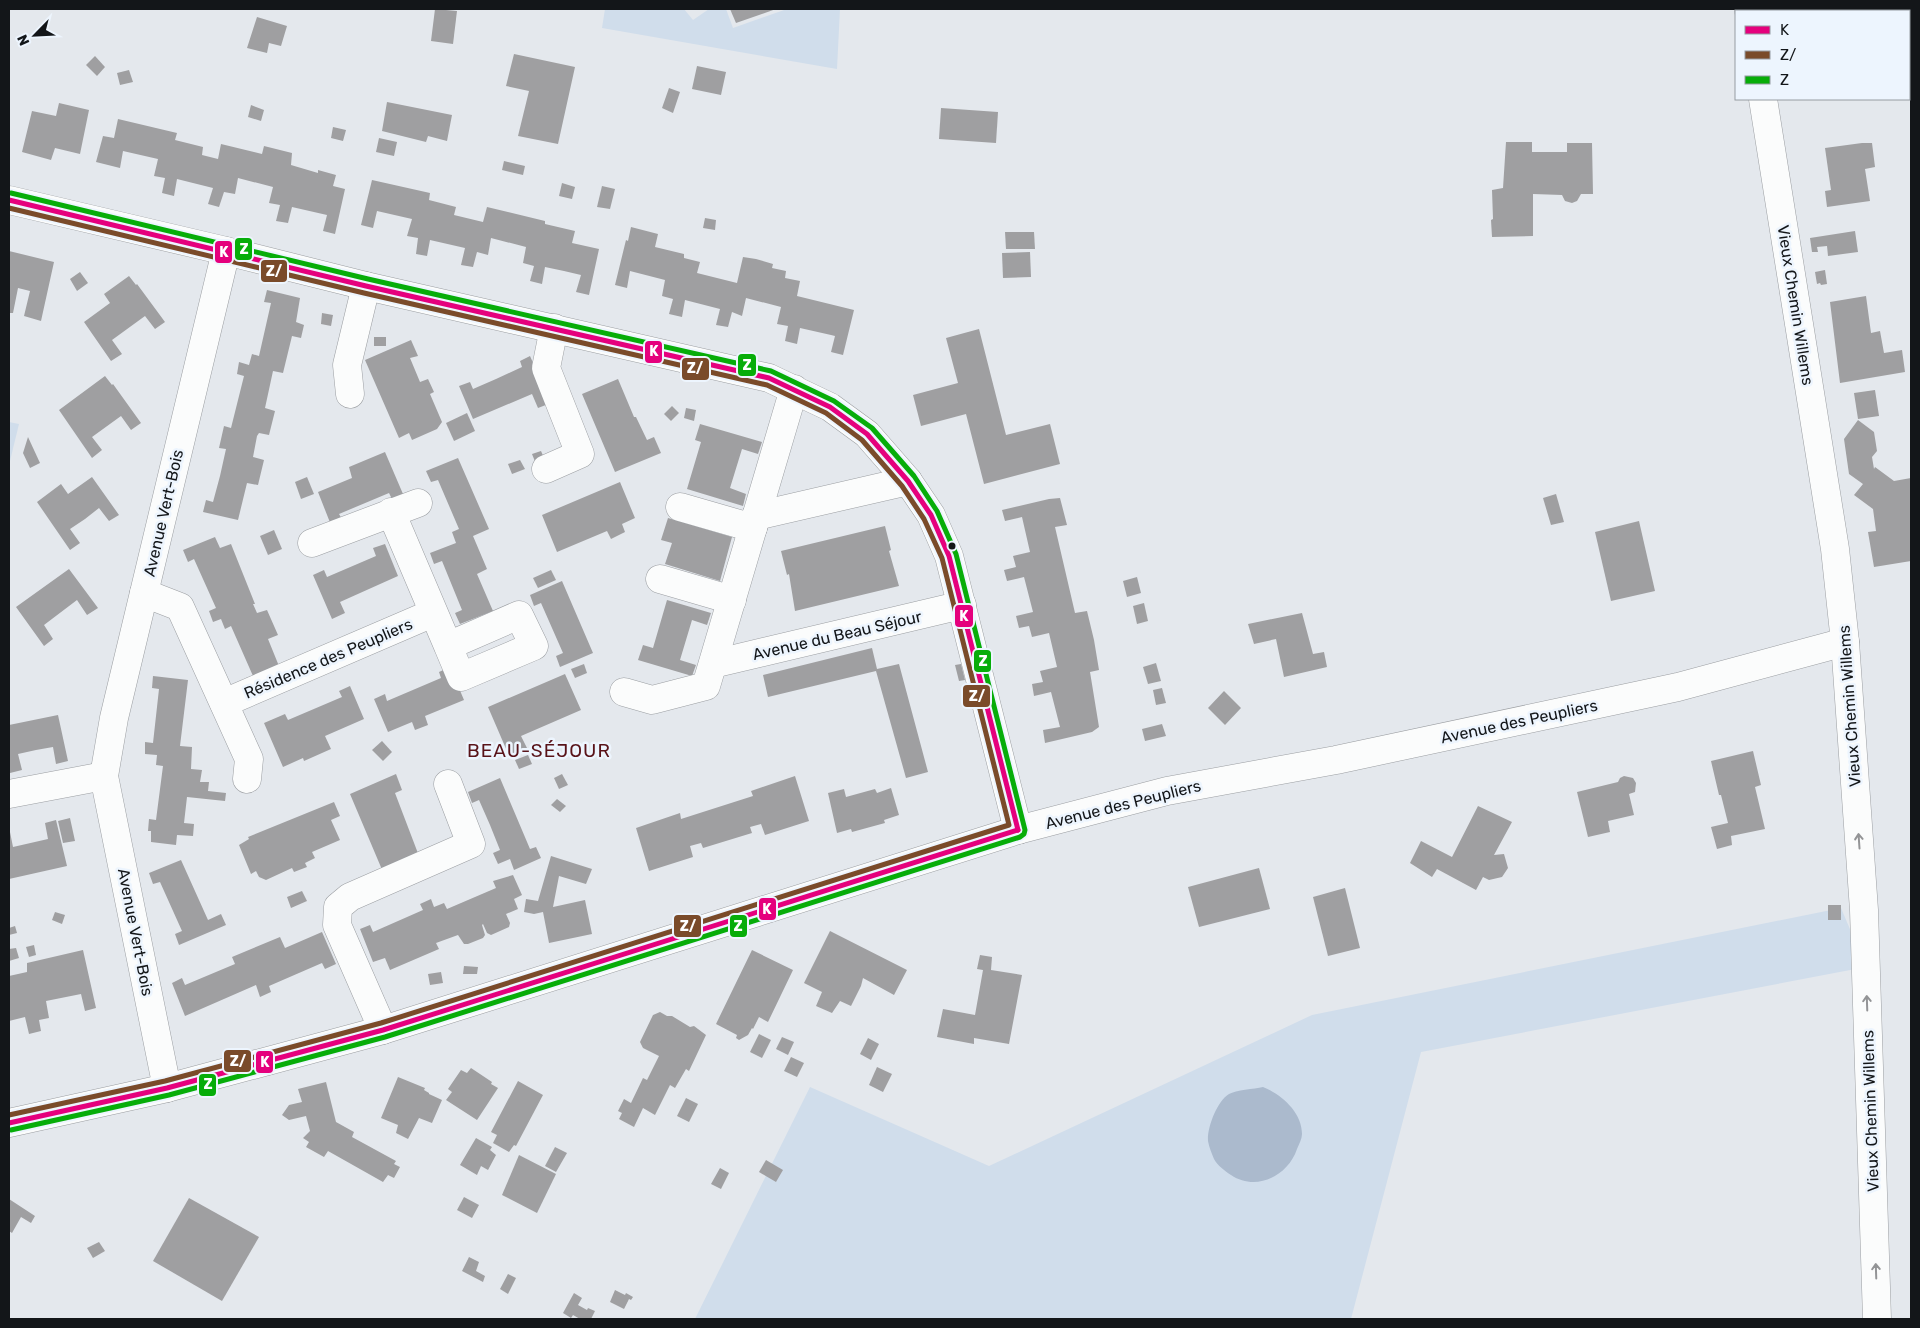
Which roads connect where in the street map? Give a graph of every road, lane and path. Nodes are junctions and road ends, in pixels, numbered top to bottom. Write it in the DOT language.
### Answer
graph roads {
  1 [pos="1763,100"];
  2 [pos="9,200"];
  3 [pos="226,251"];
  4 [pos="366,286"];
  5 [pos="554,328"];
  6 [pos="794,389"];
  7 [pos="350,394"];
  8 [pos="546,469"];
  9 [pos="908,480"];
  10 [pos="418,503"];
  11 [pos="680,507"];
  12 [pos="391,512"];
  13 [pos="754,522"];
  14 [pos="312,543"];
  15 [pos="660,579"];
  16 [pos="144,592"];
  17 [pos="732,600"];
  18 [pos="962,605"];
  19 [pos="433,613"];
  20 [pos="1845,642"];
  21 [pos="448,646"];
  22 [pos="713,664"];
  23 [pos="624,692"];
  24 [pos="224,703"];
  25 [pos="104,776"];
  26 [pos="247,779"];
  27 [pos="448,784"];
  28 [pos="9,794"];
  29 [pos="1018,830"];
  30 [pos="383,1030"];
  31 [pos="167,1088"];
  32 [pos="9,1123"];
  33 [pos="1877,1319"];
  1 -- 20 [label="street, Vieux Chemin Willems"];
  2 -- 3 [label="street"];
  3 -- 4 [label="street"];
  3 -- 16 [label="street, Avenue Vert-Bois"];
  4 -- 5 [label="street"];
  4 -- 7 [label="street"];
  5 -- 6 [label="street"];
  5 -- 8 [label="street"];
  6 -- 9 [label="street"];
  6 -- 13 [label="street"];
  9 -- 13 [label="street"];
  9 -- 18 [label="street"];
  10 -- 12 [label="street"];
  11 -- 13 [label="street"];
  12 -- 14 [label="street"];
  12 -- 19 [label="street, Résidence des Peupliers"];
  13 -- 17 [label="street"];
  15 -- 17 [label="street"];
  16 -- 24 [label="street, Résidence des Peupliers"];
  16 -- 25 [label="street, Avenue Vert-Bois"];
  17 -- 22 [label="street"];
  18 -- 22 [label="street, Avenue du Beau Séjour"];
  18 -- 29 [label="street"];
  19 -- 21 [label="street, Résidence des Peupliers"];
  19 -- 24 [label="street, Résidence des Peupliers"];
  20 -- 29 [label="street, Avenue des Peupliers"];
  33 -- 20 [label="street, Vieux Chemin Willems, one-way"];
  22 -- 23 [label="street"];
  24 -- 26 [label="street, Résidence des Peupliers"];
  25 -- 28 [label="street"];
  25 -- 31 [label="street, Avenue Vert-Bois"];
  27 -- 30 [label="street"];
  29 -- 30 [label="street, Avenue des Peupliers"];
  30 -- 31 [label="street, Avenue des Peupliers"];
  31 -- 32 [label="street, Avenue des Peupliers"];
}
